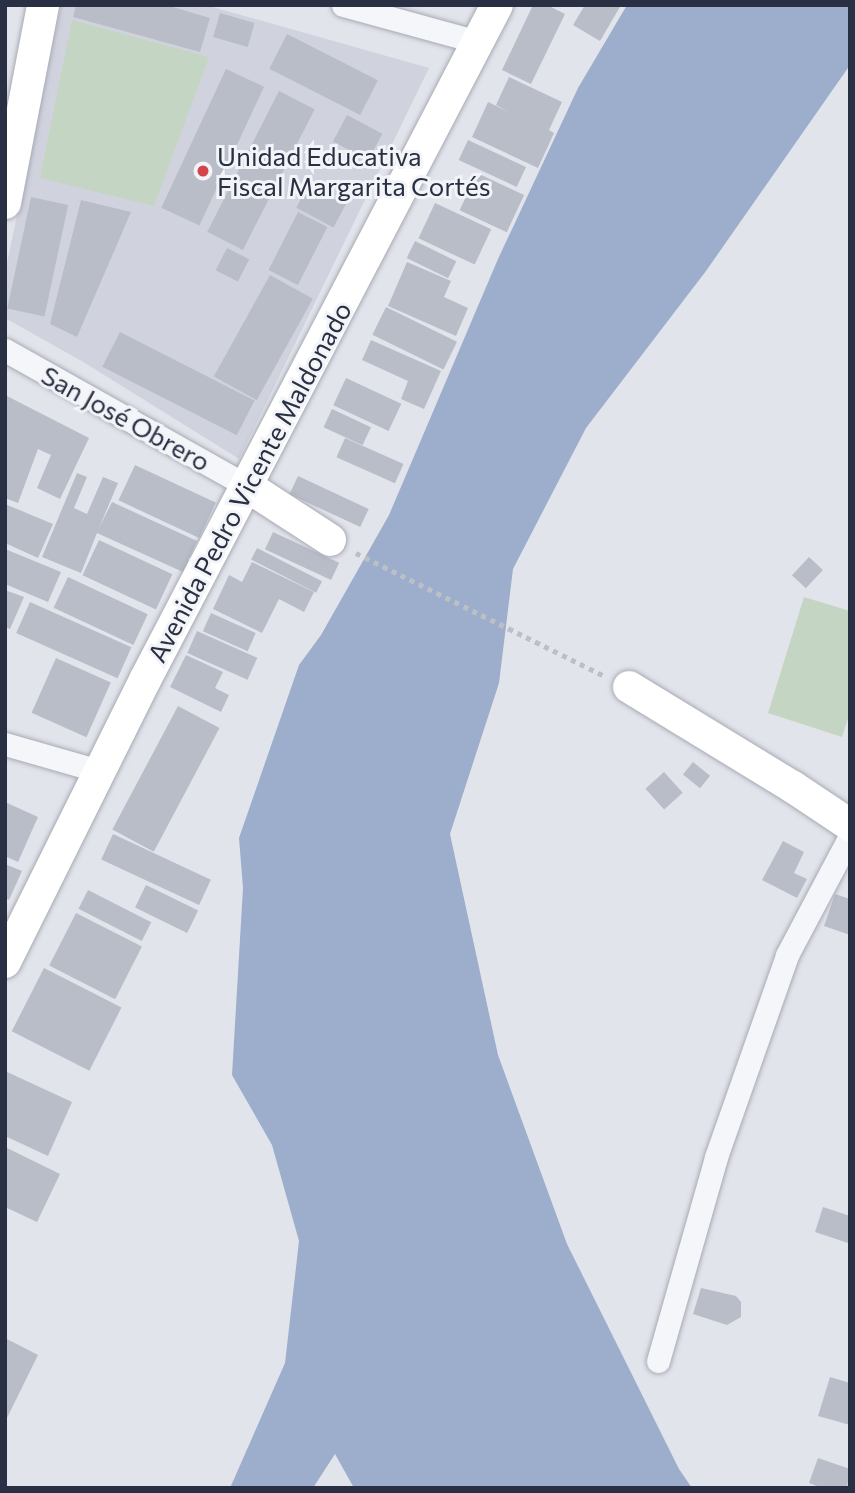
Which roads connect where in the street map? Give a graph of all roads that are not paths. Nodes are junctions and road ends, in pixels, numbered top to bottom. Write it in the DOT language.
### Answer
graph roads {
  1 [pos="43,5"];
  2 [pos="497,5"];
  3 [pos="355,7"];
  4 [pos="478,42"];
  5 [pos="5,203"];
  6 [pos="5,350"];
  7 [pos="247,486"];
  8 [pos="330,540"];
  9 [pos="629,687"];
  10 [pos="5,744"];
  11 [pos="99,771"];
  12 [pos="850,825"];
  13 [pos="850,836"];
  14 [pos="5,962"];
  15 [pos="658,1361"];
  1 -- 5 [label="main road"];
  2 -- 4 [label="main road, Avenida Pedro Vicente Maldonado"];
  3 -- 4 [label="street"];
  4 -- 7 [label="main road, Avenida Pedro Vicente Maldonado"];
  6 -- 7 [label="street, San José Obrero"];
  7 -- 8 [label="main road"];
  7 -- 11 [label="main road, Avenida Pedro Vicente Maldonado"];
  9 -- 12 [label="main road"];
  10 -- 11 [label="street"];
  11 -- 14 [label="main road, Avenida Pedro Vicente Maldonado"];
  13 -- 15 [label="street"];
}
